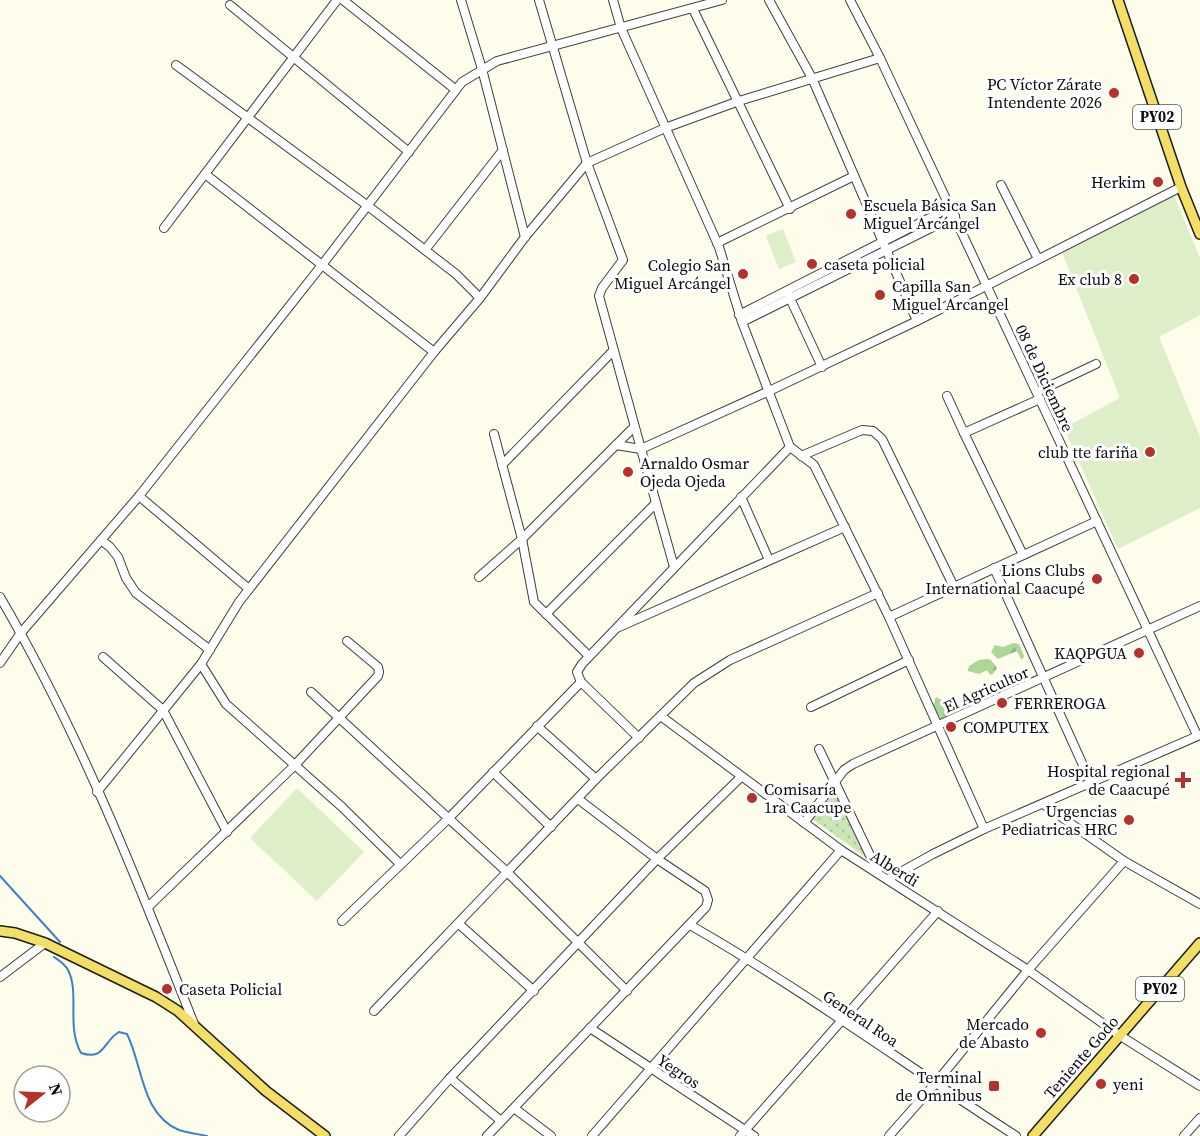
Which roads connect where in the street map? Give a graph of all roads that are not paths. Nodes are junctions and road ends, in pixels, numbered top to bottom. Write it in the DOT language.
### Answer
graph roads {
  1 [pos="337,0"];
  2 [pos="343,0"];
  3 [pos="461,0"];
  4 [pos="539,0"];
  5 [pos="613,0"];
  6 [pos="722,0"];
  7 [pos="769,0"];
  8 [pos="850,0"];
  9 [pos="1118,0"];
  10 [pos="230,5"];
  11 [pos="693,9"];
  12 [pos="621,28"];
  13 [pos="553,46"];
  14 [pos="294,57"];
  15 [pos="880,58"];
  16 [pos="176,65"];
  17 [pos="482,69"];
  18 [pos="812,78"];
  19 [pos="456,90"];
  20 [pos="739,101"];
  21 [pos="248,118"];
  22 [pos="666,128"];
  23 [pos="503,150"];
  24 [pos="409,152"];
  25 [pos="587,163"];
  26 [pos="205,174"];
  27 [pos="855,176"];
  28 [pos="1001,185"];
  29 [pos="1180,187"];
  30 [pos="368,206"];
  31 [pos="951,207"];
  32 [pos="790,209"];
  33 [pos="955,216"];
  34 [pos="164,228"];
  35 [pos="1200,234"];
  36 [pos="525,237"];
  37 [pos="717,243"];
  38 [pos="885,246"];
  39 [pos="425,250"];
  40 [pos="1038,259"];
  41 [pos="322,265"];
  42 [pos="987,285"];
  43 [pos="788,295"];
  44 [pos="480,298"];
  45 [pos="741,318"];
  46 [pos="917,321"];
  47 [pos="613,351"];
  48 [pos="434,352"];
  49 [pos="1096,364"];
  50 [pos="822,367"];
  51 [pos="767,392"];
  52 [pos="947,396"];
  53 [pos="1038,396"];
  54 [pos="634,427"];
  55 [pos="964,433"];
  56 [pos="494,434"];
  57 [pos="616,445"];
  58 [pos="790,447"];
  59 [pos="641,449"];
  60 [pos="801,456"];
  61 [pos="502,465"];
  62 [pos="139,496"];
  63 [pos="741,497"];
  64 [pos="655,504"];
  65 [pos="1097,521"];
  66 [pos="845,527"];
  67 [pos="522,539"];
  68 [pos="101,540"];
  69 [pos="1023,555"];
  70 [pos="769,560"];
  71 [pos="674,567"];
  72 [pos="994,568"];
  73 [pos="479,577"];
  74 [pos="954,587"];
  75 [pos="249,589"];
  76 [pos="878,593"];
  77 [pos="0,597"];
  78 [pos="1200,606"];
  79 [pos="546,614"];
  80 [pos="889,617"];
  81 [pos="615,629"];
  82 [pos="1147,630"];
  83 [pos="20,634"];
  84 [pos="347,641"];
  85 [pos="210,650"];
  86 [pos="589,656"];
  87 [pos="103,657"];
  88 [pos="909,660"];
  89 [pos="0,663"];
  90 [pos="201,664"];
  91 [pos="1042,678"];
  92 [pos="581,682"];
  93 [pos="311,692"];
  94 [pos="811,706"];
  95 [pos="163,710"];
  96 [pos="662,717"];
  97 [pos="339,718"];
  98 [pos="938,725"];
  99 [pos="537,726"];
  100 [pos="1199,735"];
  101 [pos="639,738"];
  102 [pos="819,749"];
  103 [pos="294,766"];
  104 [pos="493,772"];
  105 [pos="741,777"];
  106 [pos="596,779"];
  107 [pos="836,781"];
  108 [pos="1091,783"];
  109 [pos="97,792"];
  110 [pos="578,799"];
  111 [pos="1043,804"];
  112 [pos="449,818"];
  113 [pos="804,823"];
  114 [pos="551,827"];
  115 [pos="984,829"];
  116 [pos="226,832"];
  117 [pos="841,850"];
  118 [pos="657,859"];
  119 [pos="1124,861"];
  120 [pos="400,864"];
  121 [pos="507,872"];
  122 [pos="879,874"];
  123 [pos="888,879"];
  124 [pos="1200,904"];
  125 [pos="148,907"];
  126 [pos="938,911"];
  127 [pos="342,921"];
  128 [pos="459,924"];
  129 [pos="690,925"];
  130 [pos="0,931"];
  131 [pos="45,943"];
  132 [pos="1200,943"];
  133 [pos="578,944"];
  134 [pos="748,958"];
  135 [pos="1028,970"];
  136 [pos="0,976"];
  137 [pos="534,991"];
  138 [pos="627,991"];
  139 [pos="374,1011"];
  140 [pos="841,1021"];
  141 [pos="194,1024"];
  142 [pos="590,1028"];
  143 [pos="1119,1035"];
  144 [pos="651,1068"];
  145 [pos="450,1078"];
  146 [pos="935,1084"];
  147 [pos="1200,1086"];
  148 [pos="514,1108"];
  149 [pos="1200,1118"];
  150 [pos="501,1121"];
  151 [pos="742,1133"];
  152 [pos="325,1136"];
  153 [pos="399,1136"];
  154 [pos="487,1136"];
  155 [pos="551,1136"];
  156 [pos="592,1136"];
  157 [pos="754,1136"];
  158 [pos="889,1136"];
  159 [pos="1016,1136"];
  160 [pos="1033,1136"];
  161 [pos="1184,1136"];
  1 -- 14 [label="street"];
  2 -- 19 [label="street"];
  3 -- 17 [label="street"];
  4 -- 13 [label="street"];
  5 -- 12 [label="street"];
  6 -- 11 [label="street"];
  7 -- 18 [label="street"];
  8 -- 15 [label="street, 08 de Diciembre"];
  9 -- 29 [label="main road, PY02"];
  10 -- 14 [label="street"];
  11 -- 12 [label="street"];
  11 -- 20 [label="street"];
  12 -- 13 [label="street"];
  12 -- 22 [label="street"];
  13 -- 17 [label="street"];
  13 -- 25 [label="street"];
  14 -- 21 [label="street"];
  14 -- 24 [label="street"];
  15 -- 18 [label="street"];
  15 -- 31 [label="street, 08 de Diciembre"];
  16 -- 21 [label="street"];
  17 -- 19 [label="street"];
  17 -- 23 [label="street"];
  18 -- 20 [label="street"];
  18 -- 27 [label="street"];
  19 -- 24 [label="street"];
  20 -- 22 [label="street"];
  20 -- 32 [label="street"];
  21 -- 26 [label="street"];
  21 -- 30 [label="street"];
  22 -- 25 [label="street"];
  22 -- 37 [label="street"];
  23 -- 36 [label="street"];
  23 -- 39 [label="street"];
  24 -- 30 [label="street"];
  25 -- 36 [label="street"];
  25 -- 47 [label="street"];
  26 -- 34 [label="street"];
  26 -- 41 [label="street"];
  27 -- 32 [label="street"];
  27 -- 38 [label="street"];
  28 -- 40 [label="street"];
  29 -- 35 [label="main road, PY02"];
  29 -- 40 [label="street"];
  30 -- 39 [label="street"];
  30 -- 41 [label="street"];
  31 -- 33 [label="street, 08 de Diciembre"];
  31 -- 38 [label="street"];
  32 -- 37 [label="street"];
  33 -- 38 [label="street"];
  33 -- 42 [label="street, 08 de Diciembre"];
  36 -- 44 [label="street"];
  37 -- 45 [label="street"];
  38 -- 43 [label="street"];
  38 -- 46 [label="street"];
  39 -- 44 [label="street"];
  40 -- 42 [label="street"];
  41 -- 48 [label="street"];
  41 -- 62 [label="street"];
  42 -- 46 [label="street"];
  42 -- 53 [label="street, 08 de Diciembre"];
  43 -- 45 [label="street"];
  43 -- 50 [label="street"];
  44 -- 48 [label="street"];
  45 -- 51 [label="street"];
  46 -- 50 [label="street"];
  47 -- 54 [label="street"];
  47 -- 61 [label="street"];
  48 -- 75 [label="street"];
  49 -- 53 [label="street"];
  50 -- 51 [label="street"];
  51 -- 58 [label="street"];
  51 -- 59 [label="street"];
  52 -- 55 [label="street"];
  53 -- 55 [label="street"];
  53 -- 65 [label="street, 08 de Diciembre"];
  54 -- 57 [label="street"];
  54 -- 59 [label="street"];
  55 -- 69 [label="street"];
  56 -- 61 [label="street"];
  57 -- 59 [label="street"];
  57 -- 67 [label="street"];
  58 -- 60 [label="street"];
  58 -- 63 [label="street"];
  59 -- 64 [label="street"];
  60 -- 66 [label="street"];
  60 -- 74 [label="street"];
  61 -- 67 [label="street"];
  62 -- 68 [label="street"];
  62 -- 75 [label="street"];
  63 -- 70 [label="street"];
  63 -- 71 [label="street"];
  64 -- 71 [label="street"];
  64 -- 79 [label="street"];
  65 -- 69 [label="street"];
  65 -- 82 [label="street, 08 de Diciembre"];
  66 -- 70 [label="street"];
  66 -- 76 [label="street"];
  67 -- 73 [label="street"];
  67 -- 79 [label="street"];
  68 -- 83 [label="street"];
  68 -- 85 [label="street"];
  69 -- 72 [label="street"];
  70 -- 81 [label="street"];
  71 -- 81 [label="street"];
  72 -- 74 [label="street"];
  72 -- 91 [label="street"];
  74 -- 80 [label="street"];
  75 -- 85 [label="street"];
  76 -- 80 [label="street"];
  76 -- 96 [label="street"];
  77 -- 83 [label="street"];
  78 -- 82 [label="street, El Agricultor"];
  79 -- 86 [label="street"];
  80 -- 88 [label="street"];
  81 -- 86 [label="street"];
  82 -- 91 [label="street, El Agricultor"];
  82 -- 100 [label="street, 08 de Diciembre"];
  83 -- 89 [label="street"];
  83 -- 109 [label="street"];
  84 -- 97 [label="street"];
  85 -- 90 [label="street"];
  86 -- 92 [label="street"];
  87 -- 95 [label="street"];
  88 -- 94 [label="street"];
  88 -- 98 [label="street"];
  90 -- 95 [label="street"];
  90 -- 103 [label="street"];
  91 -- 98 [label="street, El Agricultor"];
  91 -- 108 [label="street"];
  92 -- 99 [label="street"];
  92 -- 101 [label="street"];
  93 -- 97 [label="street"];
  95 -- 109 [label="street"];
  95 -- 116 [label="street"];
  96 -- 101 [label="street"];
  96 -- 105 [label="street, Alberdi"];
  97 -- 103 [label="street"];
  97 -- 112 [label="street"];
  98 -- 107 [label="street, El Agricultor"];
  98 -- 115 [label="street"];
  99 -- 104 [label="street"];
  99 -- 106 [label="street"];
  100 -- 108 [label="street"];
  101 -- 106 [label="street"];
  102 -- 107 [label="street"];
  103 -- 116 [label="street"];
  103 -- 120 [label="street"];
  104 -- 112 [label="street"];
  104 -- 114 [label="street"];
  105 -- 113 [label="street, Alberdi"];
  105 -- 118 [label="street"];
  106 -- 110 [label="street"];
  107 -- 113 [label="street, El Agricultor"];
  107 -- 122 [label="street"];
  108 -- 111 [label="street"];
  109 -- 125 [label="street"];
  110 -- 114 [label="street"];
  110 -- 118 [label="street"];
  111 -- 115 [label="street"];
  111 -- 119 [label="street"];
  112 -- 120 [label="street"];
  112 -- 121 [label="street"];
  113 -- 117 [label="street, Alberdi"];
  114 -- 121 [label="street"];
  115 -- 123 [label="street"];
  116 -- 125 [label="street"];
  117 -- 122 [label="street, Alberdi"];
  117 -- 134 [label="street"];
  118 -- 129 [label="street"];
  118 -- 133 [label="street"];
  119 -- 124 [label="street"];
  119 -- 135 [label="street"];
  120 -- 127 [label="street"];
  121 -- 128 [label="street"];
  121 -- 133 [label="street"];
  122 -- 123 [label="street, Alberdi"];
  123 -- 126 [label="street, Alberdi"];
  125 -- 141 [label="street"];
  126 -- 135 [label="street, Alberdi"];
  126 -- 140 [label="street"];
  128 -- 137 [label="street"];
  128 -- 139 [label="street"];
  129 -- 134 [label="street, General Roa"];
  129 -- 138 [label="street"];
  130 -- 131 [label="main road"];
  131 -- 136 [label="street"];
  131 -- 141 [label="main road"];
  132 -- 143 [label="main road, Teniente Godo / PY02"];
  133 -- 137 [label="street"];
  133 -- 138 [label="street"];
  134 -- 140 [label="street, General Roa"];
  134 -- 144 [label="street"];
  135 -- 143 [label="street, Alberdi"];
  135 -- 146 [label="street"];
  137 -- 145 [label="street"];
  138 -- 142 [label="street"];
  140 -- 146 [label="street, General Roa"];
  140 -- 151 [label="street"];
  141 -- 152 [label="main road"];
  142 -- 144 [label="street, Yegros"];
  142 -- 148 [label="street"];
  143 -- 147 [label="street, Alberdi"];
  143 -- 160 [label="main road, Teniente Godo / PY02"];
  144 -- 151 [label="street, Yegros"];
  144 -- 156 [label="street"];
  145 -- 150 [label="street"];
  145 -- 153 [label="street"];
  146 -- 158 [label="street"];
  146 -- 159 [label="street, General Roa"];
  148 -- 150 [label="street"];
  148 -- 155 [label="street"];
  149 -- 161 [label="street"];
  150 -- 154 [label="street"];
  151 -- 157 [label="street, Yegros"];
}
